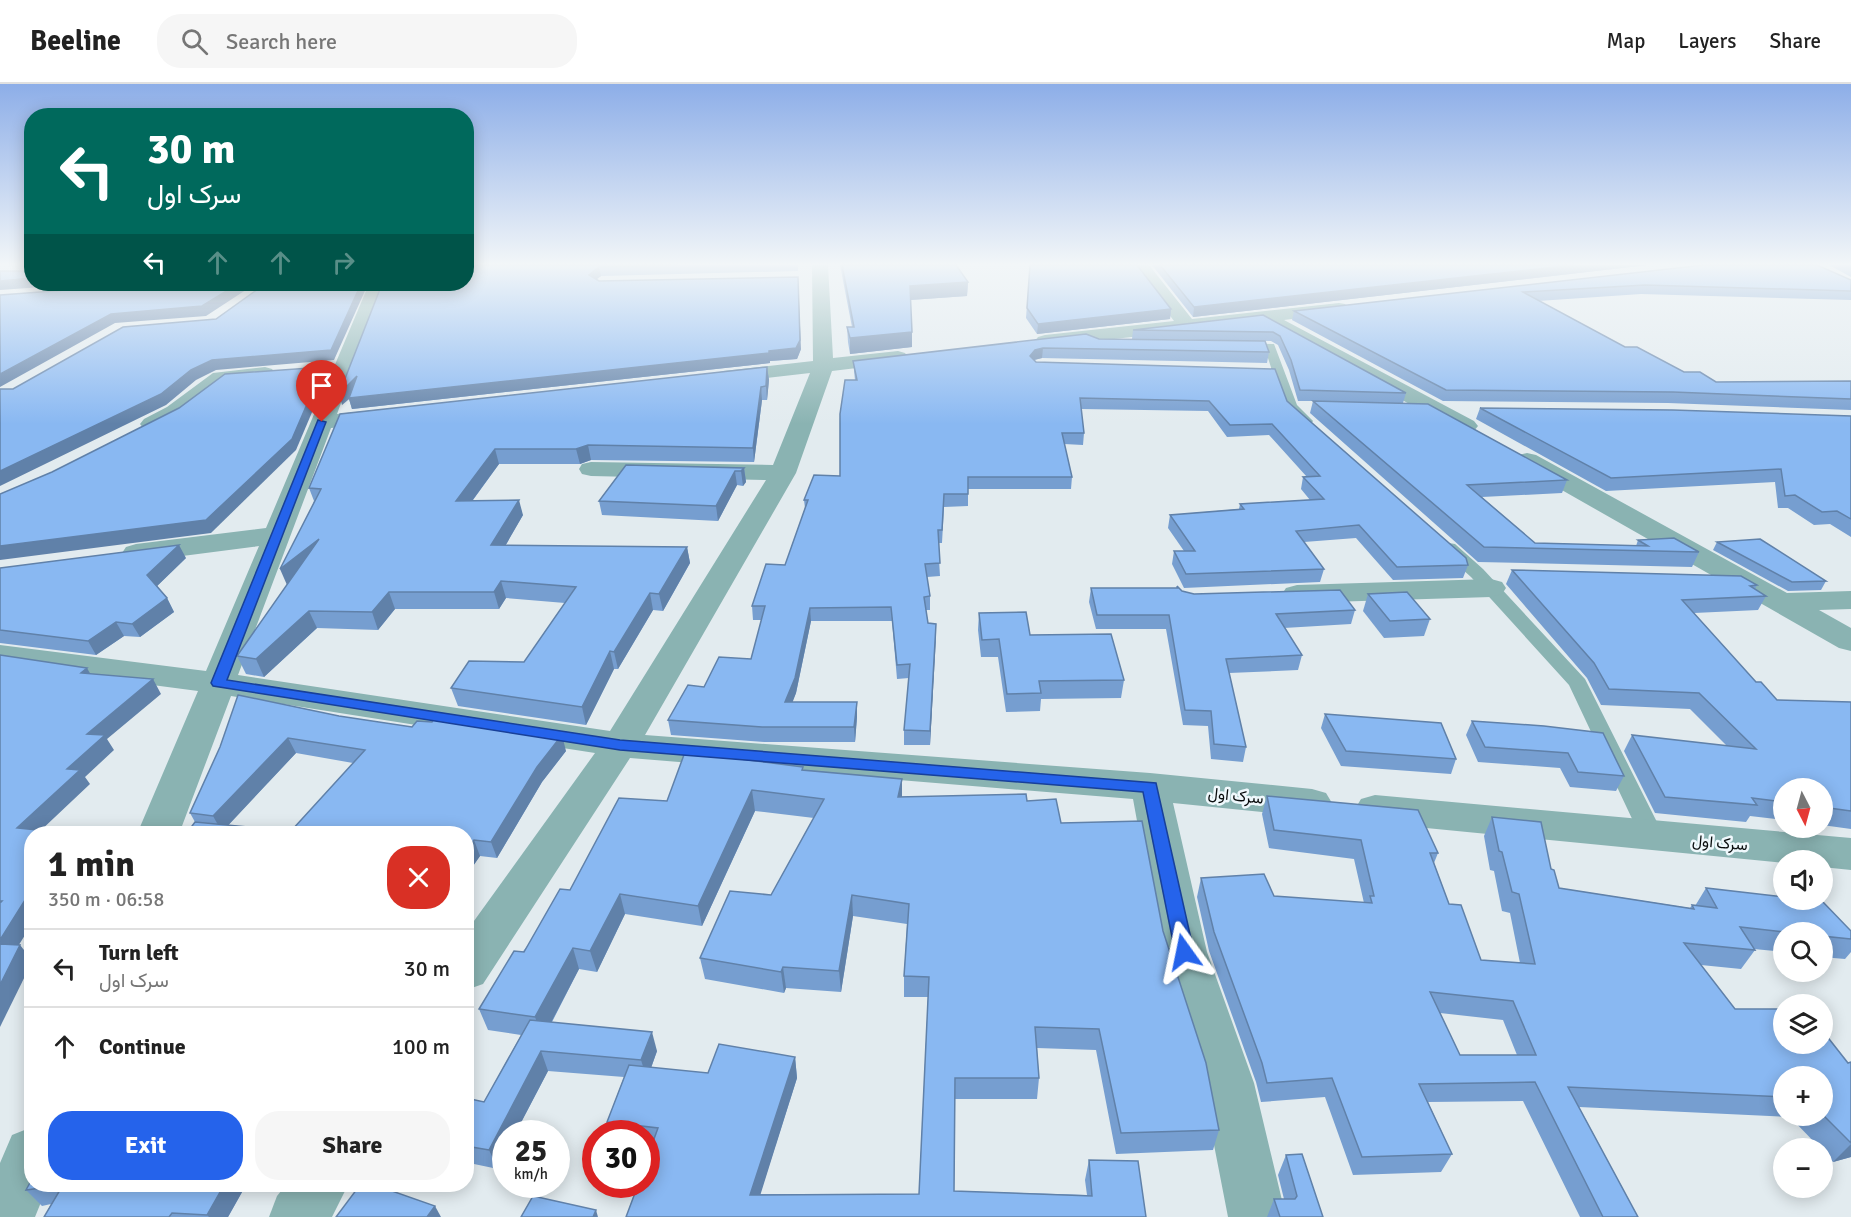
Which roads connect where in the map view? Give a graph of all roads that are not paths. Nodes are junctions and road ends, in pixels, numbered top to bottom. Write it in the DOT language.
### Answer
graph roads {
  1 [pos="359,318"];
  2 [pos="818,318"];
  3 [pos="1181,318"];
  4 [pos="1248,318"];
  5 [pos="1267,318"];
  6 [pos="1187,325"];
  7 [pos="1082,337"];
  8 [pos="1023,344"];
  9 [pos="1155,345"];
  10 [pos="1224,346"];
  11 [pos="917,355"];
  12 [pos="823,366"];
  13 [pos="1256,370"];
  14 [pos="286,371"];
  15 [pos="1277,371"];
  16 [pos="706,379"];
  17 [pos="1291,407"];
  18 [pos="1312,407"];
  19 [pos="1407,409"];
  20 [pos="1438,410"];
  21 [pos="1484,410"];
  22 [pos="403,413"];
  23 [pos="322,422"];
  24 [pos="1318,431"];
  25 [pos="133,434"];
  26 [pos="591,469"];
  27 [pos="783,473"];
  28 [pos="1432,533"];
  29 [pos="277,535"];
  30 [pos="116,556"];
  31 [pos="1679,577"];
  32 [pos="1493,578"];
  33 [pos="1738,579"];
  34 [pos="1271,594"];
  35 [pos="1851,600"];
  36 [pos="1780,602"];
  37 [pos="1851,641"];
  38 [pos="0,655"];
  39 [pos="218,683"];
  40 [pos="620,745"];
  41 [pos="1150,787"];
  42 [pos="162,826"];
  43 [pos="1652,836"];
  44 [pos="1851,854"];
  45 [pos="474,958"];
  46 [pos="24,1173"];
  47 [pos="315,1192"];
  48 [pos="6,1217"];
  49 [pos="298,1217"];
  50 [pos="1257,1217"];
  1 -- 23 [label="street"];
  2 -- 12 [label="street"];
  3 -- 6 [label="street"];
  4 -- 6 [label="street"];
  5 -- 20 [label="street"];
  6 -- 7 [label="street"];
  7 -- 8 [label="street"];
  7 -- 9 [label="lane"];
  10 -- 15 [label="lane"];
  11 -- 12 [label="street"];
  12 -- 16 [label="street"];
  12 -- 27 [label="street"];
  13 -- 15 [label="street"];
  14 -- 25 [label="street"];
  15 -- 17 [label="lane"];
  17 -- 18 [label="lane"];
  17 -- 24 [label="lane"];
  19 -- 20 [label="lane"];
  20 -- 21 [label="street"];
  20 -- 33 [label="street"];
  22 -- 23 [label="street"];
  23 -- 29 [label="street"];
  26 -- 27 [label="street"];
  27 -- 40 [label="street"];
  28 -- 32 [label="lane"];
  29 -- 30 [label="street"];
  29 -- 39 [label="street"];
  31 -- 33 [label="street"];
  32 -- 34 [label="street"];
  32 -- 43 [label="lane"];
  33 -- 36 [label="street"];
  35 -- 36 [label="street"];
  36 -- 37 [label="street"];
  38 -- 39 [label="street, سرک اول"];
  39 -- 40 [label="street, سرک اول"];
  39 -- 42 [label="street"];
  40 -- 41 [label="street, سرک اول"];
  40 -- 45 [label="street"];
  41 -- 43 [label="street, سرک اول"];
  41 -- 50 [label="street"];
  43 -- 44 [label="street, سرک اول"];
  46 -- 48 [label="street"];
  47 -- 49 [label="street"];
}
